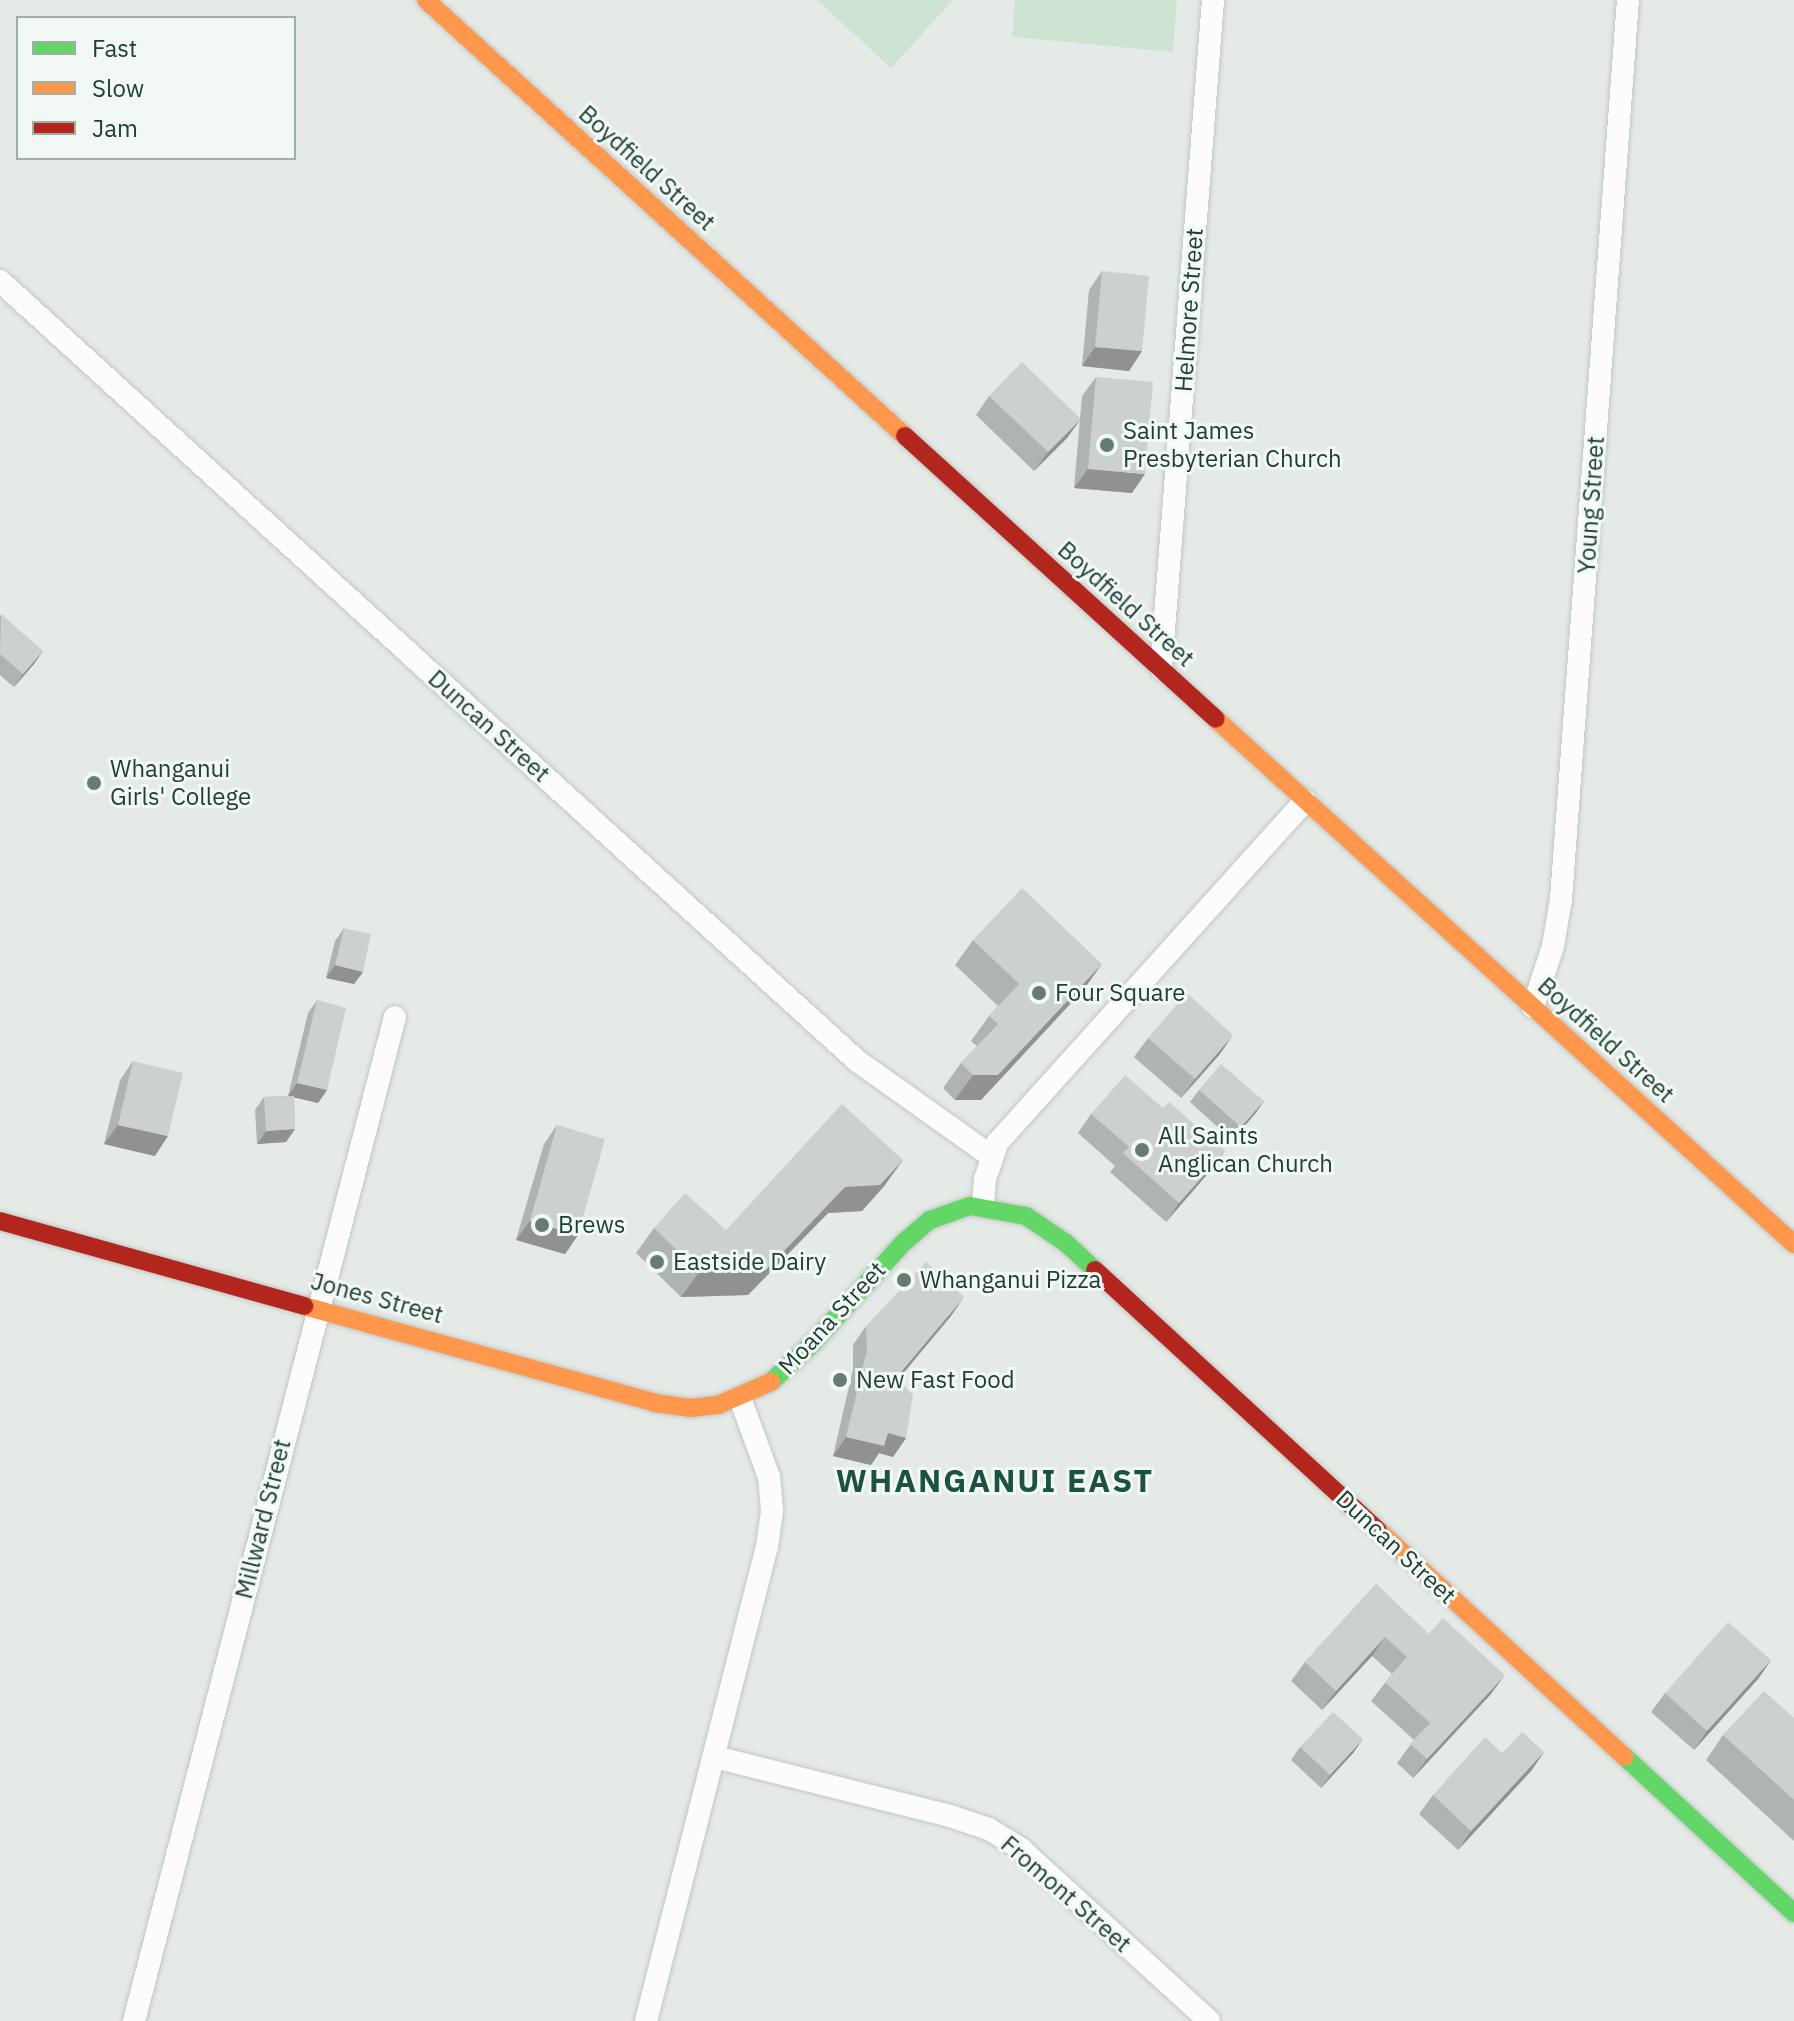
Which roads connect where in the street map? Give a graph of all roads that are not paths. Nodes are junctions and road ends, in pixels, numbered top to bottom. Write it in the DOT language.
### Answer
graph roads {
  1 [pos="426,0"];
  2 [pos="1213,0"];
  3 [pos="1628,0"];
  4 [pos="0,281"];
  5 [pos="1161,668"];
  6 [pos="1305,801"];
  7 [pos="1533,1007"];
  8 [pos="395,1017"];
  9 [pos="991,1156"];
  10 [pos="983,1206"];
  11 [pos="0,1221"];
  12 [pos="1794,1244"];
  13 [pos="318,1307"];
  14 [pos="740,1398"];
  15 [pos="715,1757"];
  16 [pos="1794,1913"];
  17 [pos="134,2021"];
  18 [pos="646,2021"];
  19 [pos="1209,2021"];
  1 -- 5 [label="main road, Boydfield Street"];
  2 -- 5 [label="street, Helmore Street"];
  3 -- 7 [label="street, Young Street"];
  4 -- 9 [label="street, Duncan Street"];
  5 -- 6 [label="main road, Boydfield Street"];
  6 -- 7 [label="main road, Boydfield Street"];
  6 -- 9 [label="street"];
  7 -- 12 [label="main road, Boydfield Street"];
  8 -- 13 [label="street, Millward Street"];
  9 -- 10 [label="street"];
  10 -- 14 [label="main road, Moana Street"];
  10 -- 16 [label="main road, Duncan Street"];
  11 -- 13 [label="main road, Jones Street"];
  13 -- 14 [label="main road, Jones Street"];
  13 -- 17 [label="street, Millward Street"];
  14 -- 15 [label="street"];
  15 -- 18 [label="street"];
  15 -- 19 [label="street, Fromont Street"];
}
